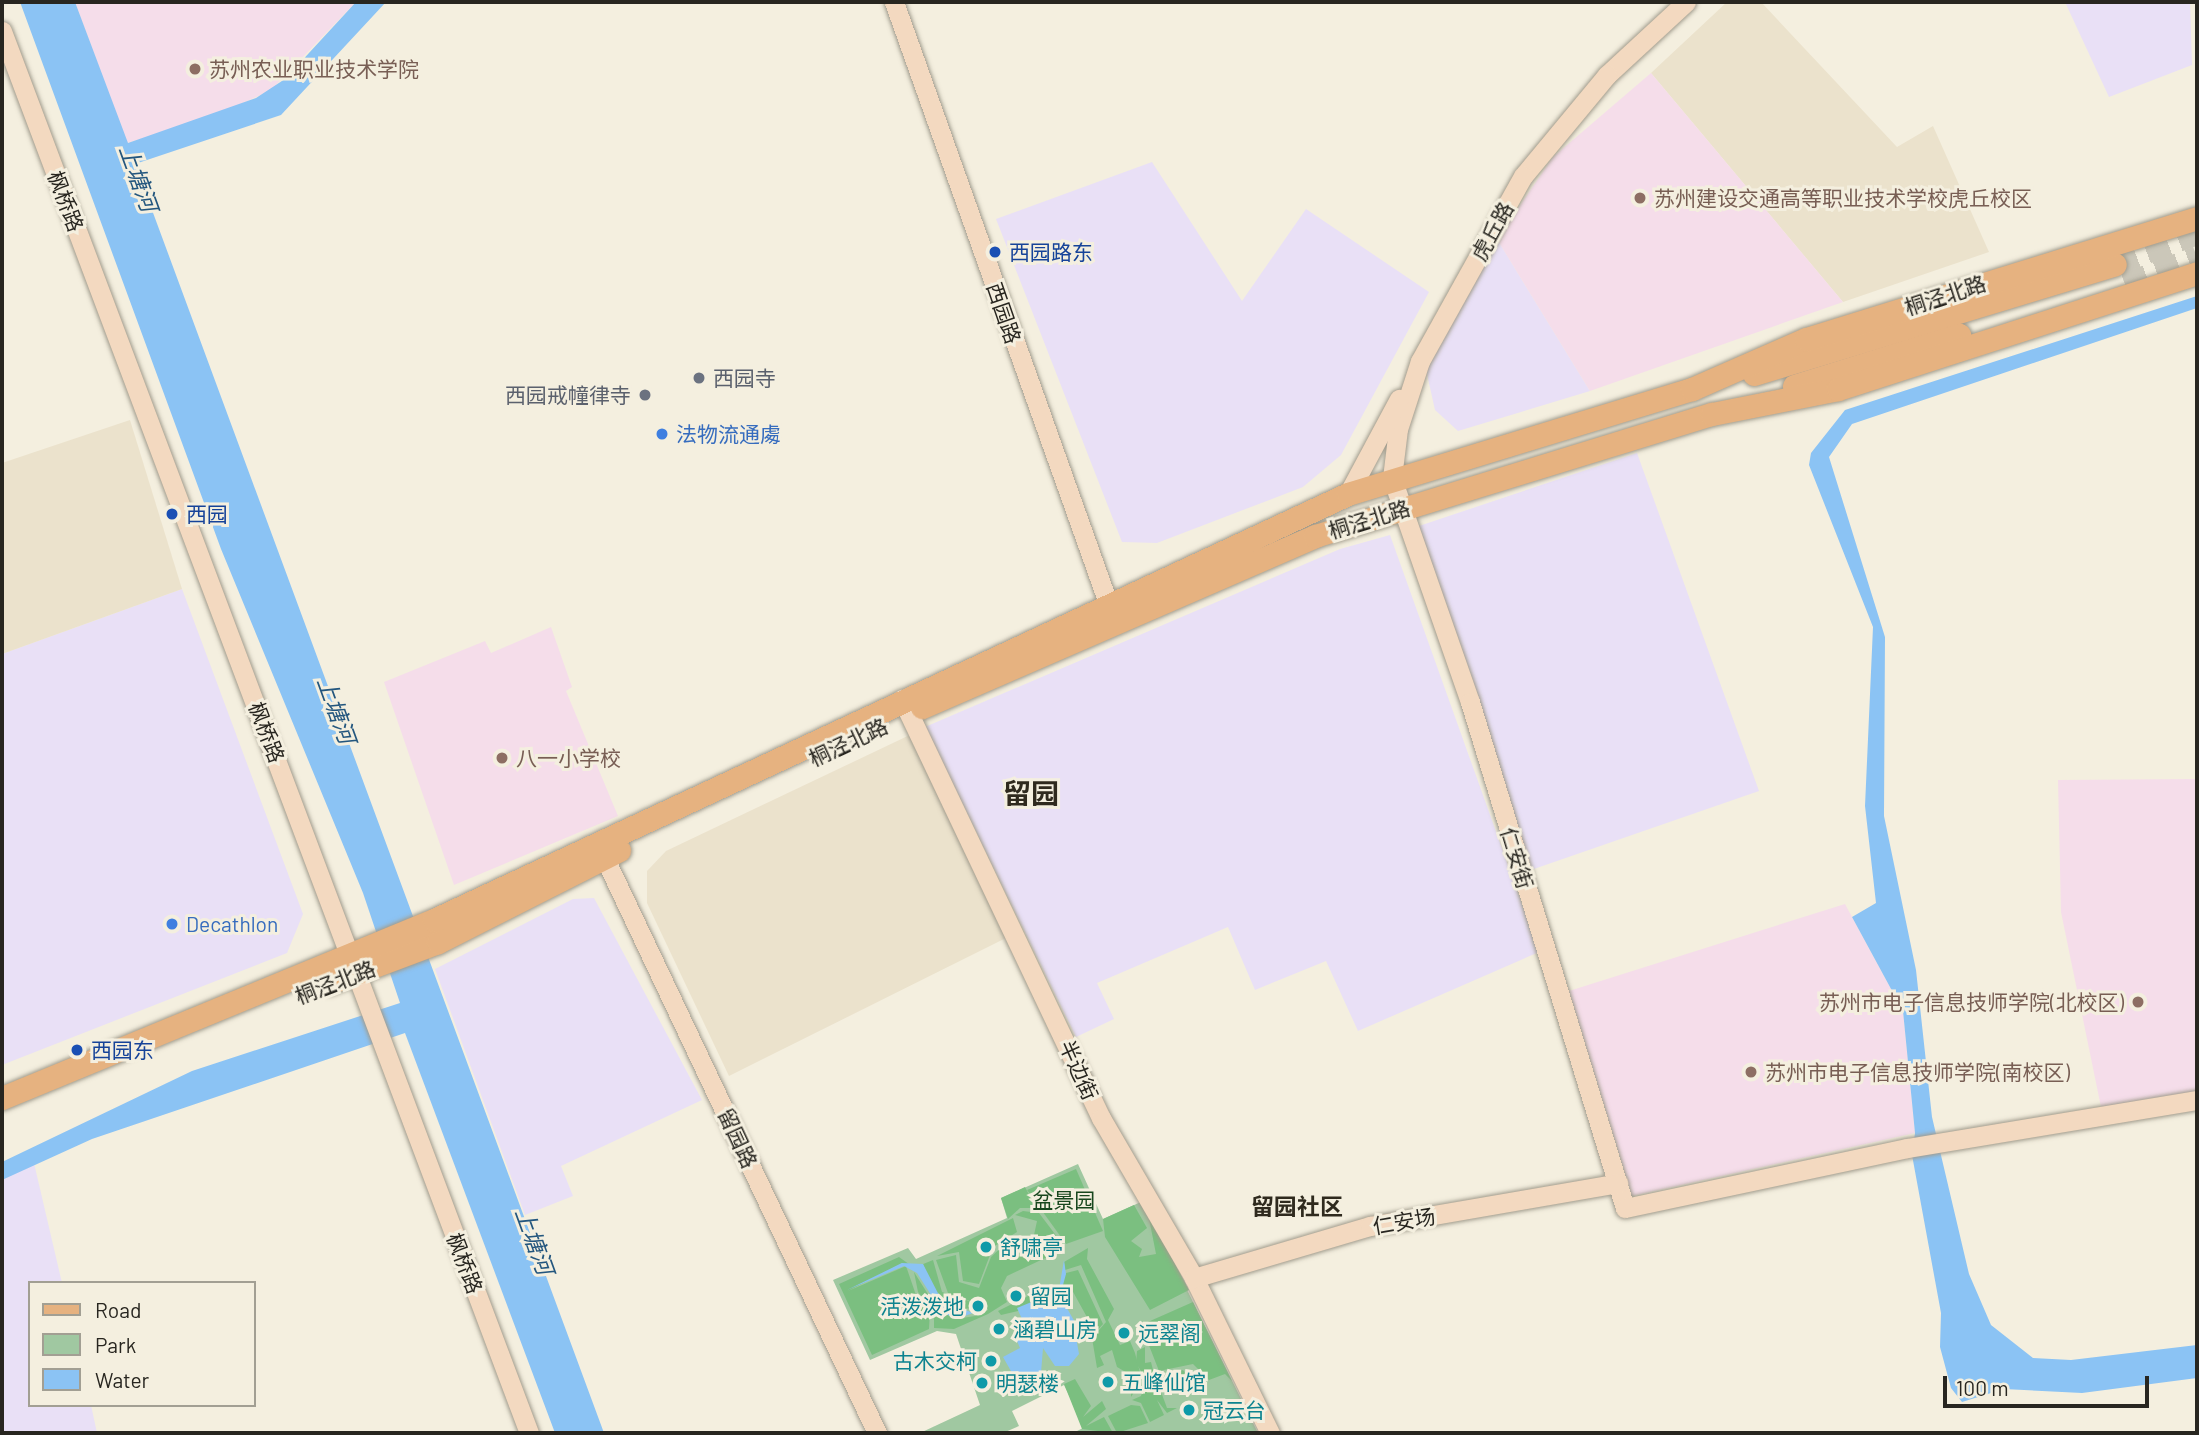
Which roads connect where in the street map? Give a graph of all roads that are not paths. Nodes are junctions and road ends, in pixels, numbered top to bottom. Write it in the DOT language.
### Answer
graph roads {
  1 [pos="894,2"];
  2 [pos="1686,2"];
  3 [pos="2,31"];
  4 [pos="2197,218"];
  5 [pos="2197,273"];
  6 [pos="1420,361"];
  7 [pos="1697,387"];
  8 [pos="1712,414"];
  9 [pos="1392,478"];
  10 [pos="1348,494"];
  11 [pos="1402,509"];
  12 [pos="1112,616"];
  13 [pos="906,706"];
  14 [pos="601,850"];
  15 [pos="353,964"];
  16 [pos="2,1098"];
  17 [pos="2197,1100"];
  18 [pos="2,1115"];
  19 [pos="1618,1183"];
  20 [pos="1194,1278"];
  21 [pos="529,1433"];
  22 [pos="877,1433"];
  23 [pos="1270,1433"];
  1 -- 12 [label="street, 西园路"];
  2 -- 6 [label="street, 虎丘路"];
  3 -- 15 [label="street, 枫桥路"];
  4 -- 7 [label="main road, 桐泾北路"];
  5 -- 8 [label="main road, 桐泾北路"];
  6 -- 9 [label="street, 虎丘路"];
  6 -- 10 [label="street"];
  7 -- 8 [label="main road, 桐泾北路"];
  7 -- 9 [label="main road, 桐泾北路"];
  8 -- 11 [label="main road, 桐泾北路"];
  9 -- 10 [label="main road, 桐泾北路"];
  9 -- 11 [label="street, 虎丘路"];
  10 -- 12 [label="main road, 桐泾北路"];
  11 -- 12 [label="main road, 桐泾北路"];
  11 -- 19 [label="street, 仁安街"];
  12 -- 13 [label="main road, 桐泾北路"];
  13 -- 14 [label="main road, 桐泾北路"];
  13 -- 20 [label="street, 半边街"];
  14 -- 15 [label="main road, 桐泾北路"];
  14 -- 22 [label="street, 留园路"];
  15 -- 16 [label="main road, 桐泾北路"];
  15 -- 18 [label="main road, 桐泾北路"];
  15 -- 21 [label="street, 枫桥路"];
  17 -- 19 [label="street, 仁安街"];
  19 -- 20 [label="street, 仁安场"];
  20 -- 23 [label="street, 半边街"];
}
